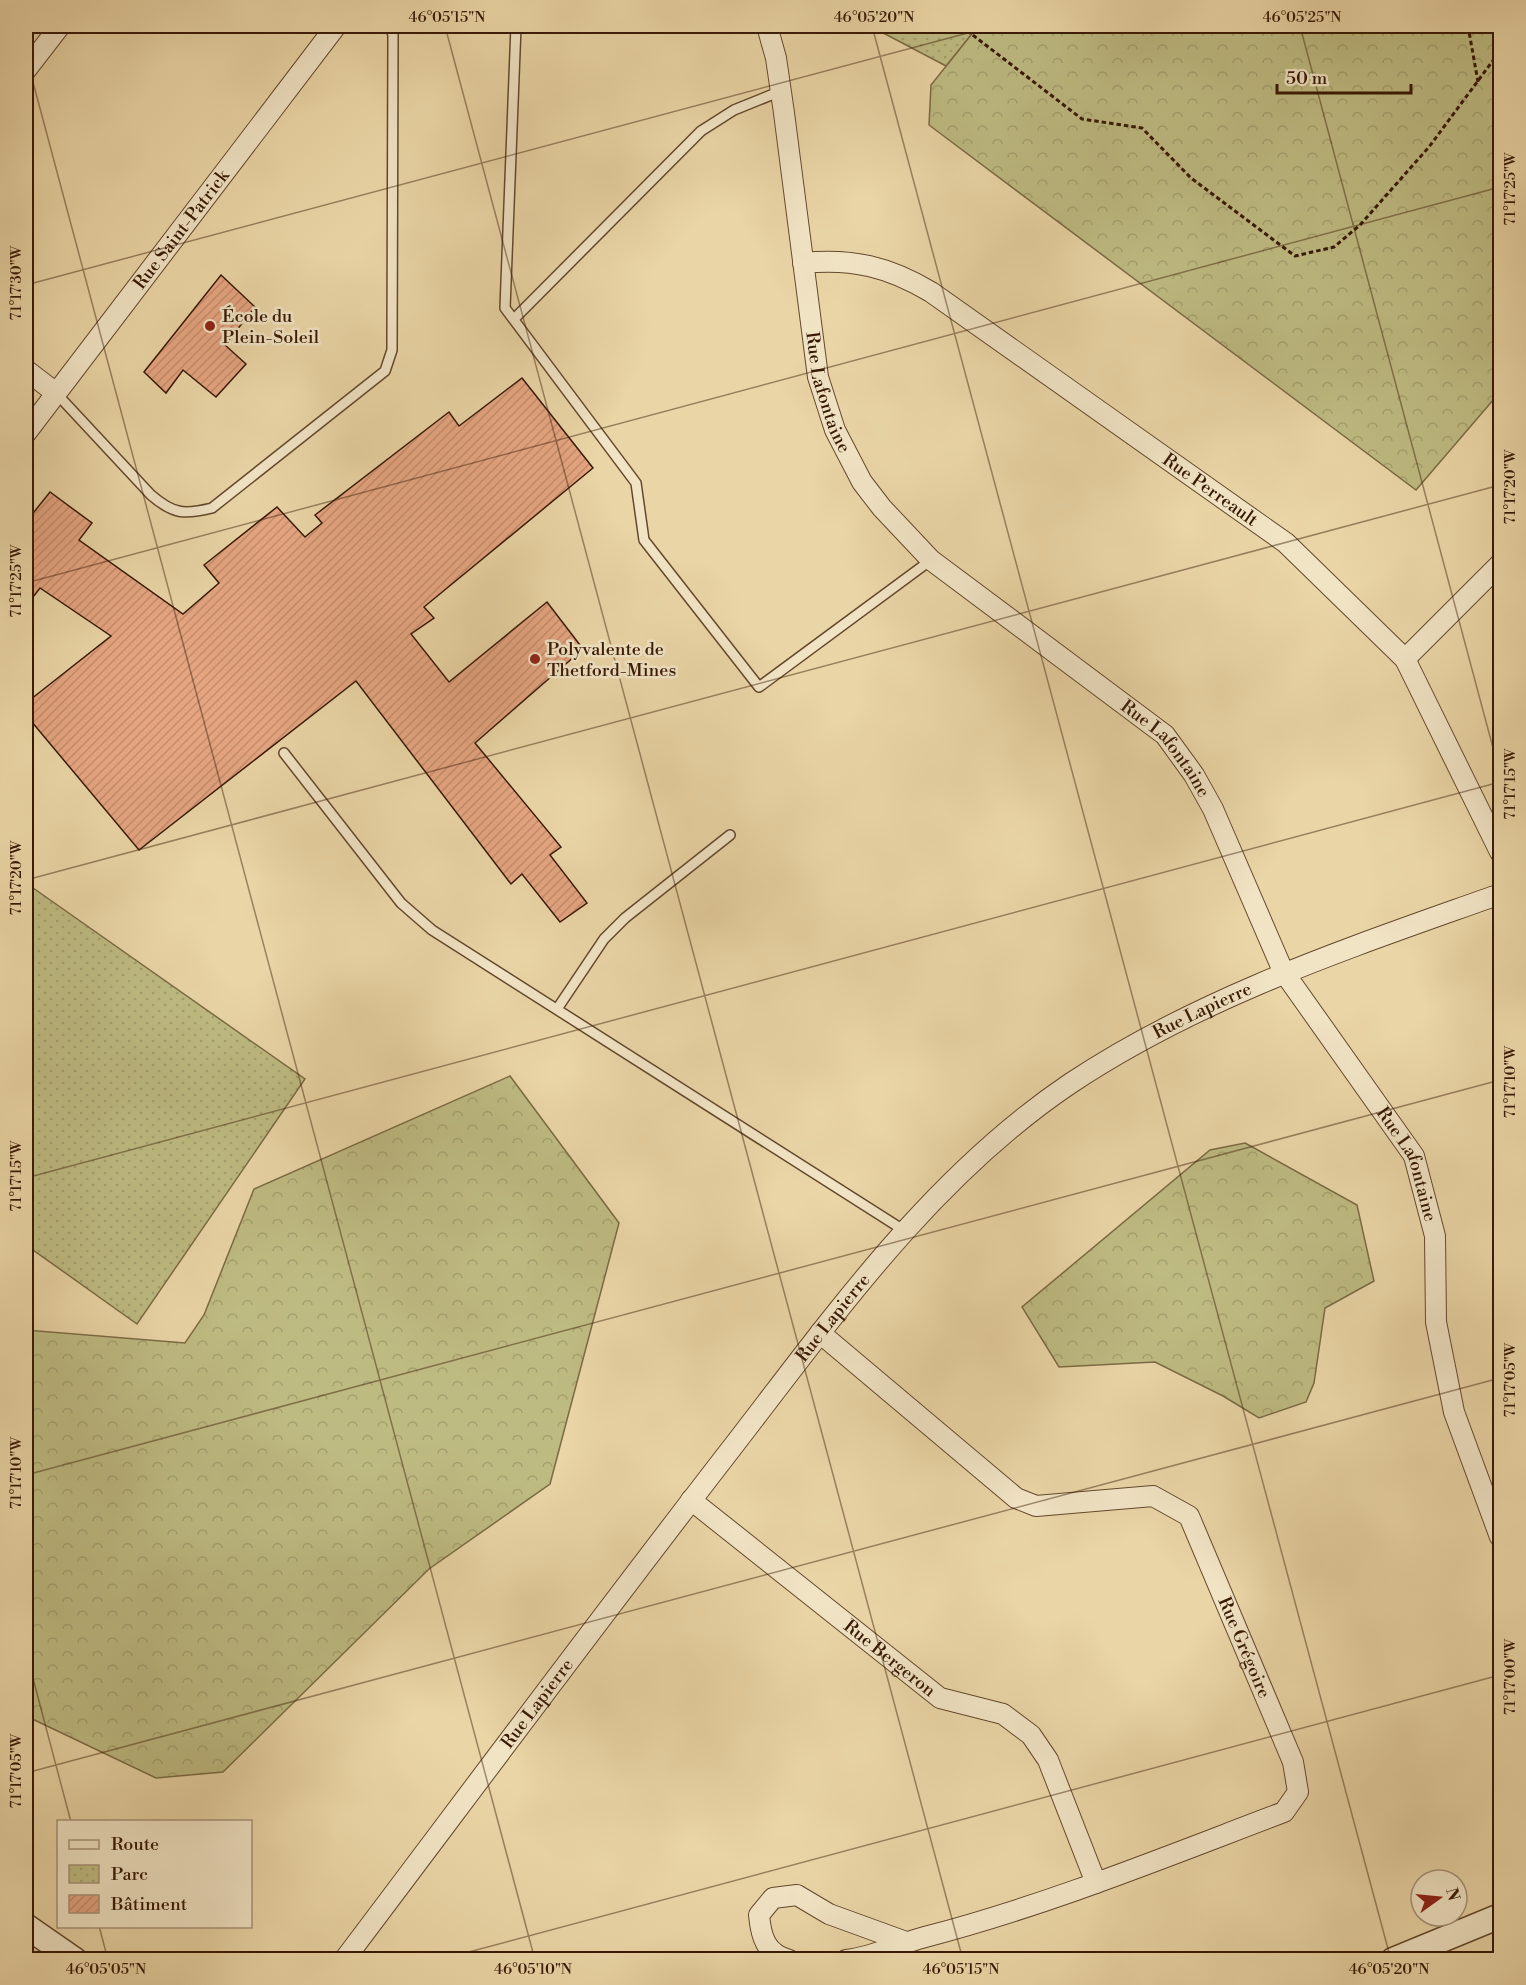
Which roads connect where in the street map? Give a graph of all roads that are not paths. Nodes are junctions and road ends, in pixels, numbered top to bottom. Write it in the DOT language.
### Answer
graph roads {
  1 [pos="60,26"];
  2 [pos="336,26"];
  3 [pos="390,26"];
  4 [pos="516,26"];
  5 [pos="766,26"];
  6 [pos="26,70"];
  7 [pos="781,92"];
  8 [pos="803,263"];
  9 [pos="514,319"];
  10 [pos="26,370"];
  11 [pos="56,393"];
  12 [pos="26,433"];
  13 [pos="931,560"];
  14 [pos="1500,564"];
  15 [pos="1405,659"];
  16 [pos="284,753"];
  17 [pos="730,835"];
  18 [pos="1500,852"];
  19 [pos="1500,894"];
  20 [pos="1283,971"];
  21 [pos="557,1010"];
  22 [pos="905,1231"];
  23 [pos="820,1333"];
  24 [pos="692,1500"];
  25 [pos="1500,1537"];
  26 [pos="1096,1883"];
  27 [pos="1500,1916"];
  28 [pos="26,1926"];
  29 [pos="906,1942"];
  30 [pos="75,1959"];
  31 [pos="344,1959"];
  32 [pos="789,1959"];
  33 [pos="846,1959"];
  34 [pos="1393,1959"];
  1 -- 6 [label="street"];
  2 -- 11 [label="street, Rue Saint-Patrick"];
  3 -- 11 [label="lane"];
  4 -- 9 [label="lane"];
  5 -- 7 [label="street, Rue Lafontaine"];
  7 -- 8 [label="street, Rue Lafontaine"];
  7 -- 9 [label="lane"];
  8 -- 13 [label="street, Rue Lafontaine"];
  8 -- 15 [label="street, Rue Perreault"];
  9 -- 13 [label="lane"];
  10 -- 11 [label="street"];
  11 -- 12 [label="street, Rue Saint-Patrick"];
  13 -- 20 [label="street, Rue Lafontaine"];
  14 -- 15 [label="street"];
  15 -- 18 [label="street, Rue Perreault"];
  16 -- 21 [label="lane"];
  17 -- 21 [label="lane"];
  19 -- 20 [label="street, Rue Lapierre"];
  20 -- 22 [label="street, Rue Lapierre"];
  20 -- 25 [label="street, Rue Lafontaine"];
  21 -- 22 [label="lane"];
  22 -- 23 [label="street, Rue Lapierre"];
  23 -- 24 [label="street, Rue Lapierre"];
  23 -- 26 [label="street, Rue Grégoire"];
  24 -- 26 [label="street, Rue Bergeron"];
  24 -- 31 [label="street, Rue Lapierre"];
  26 -- 29 [label="street, Rue Grégoire"];
  27 -- 34 [label="street"];
  28 -- 30 [label="street"];
  29 -- 32 [label="street"];
  29 -- 33 [label="street, Rue Grégoire"];
}
